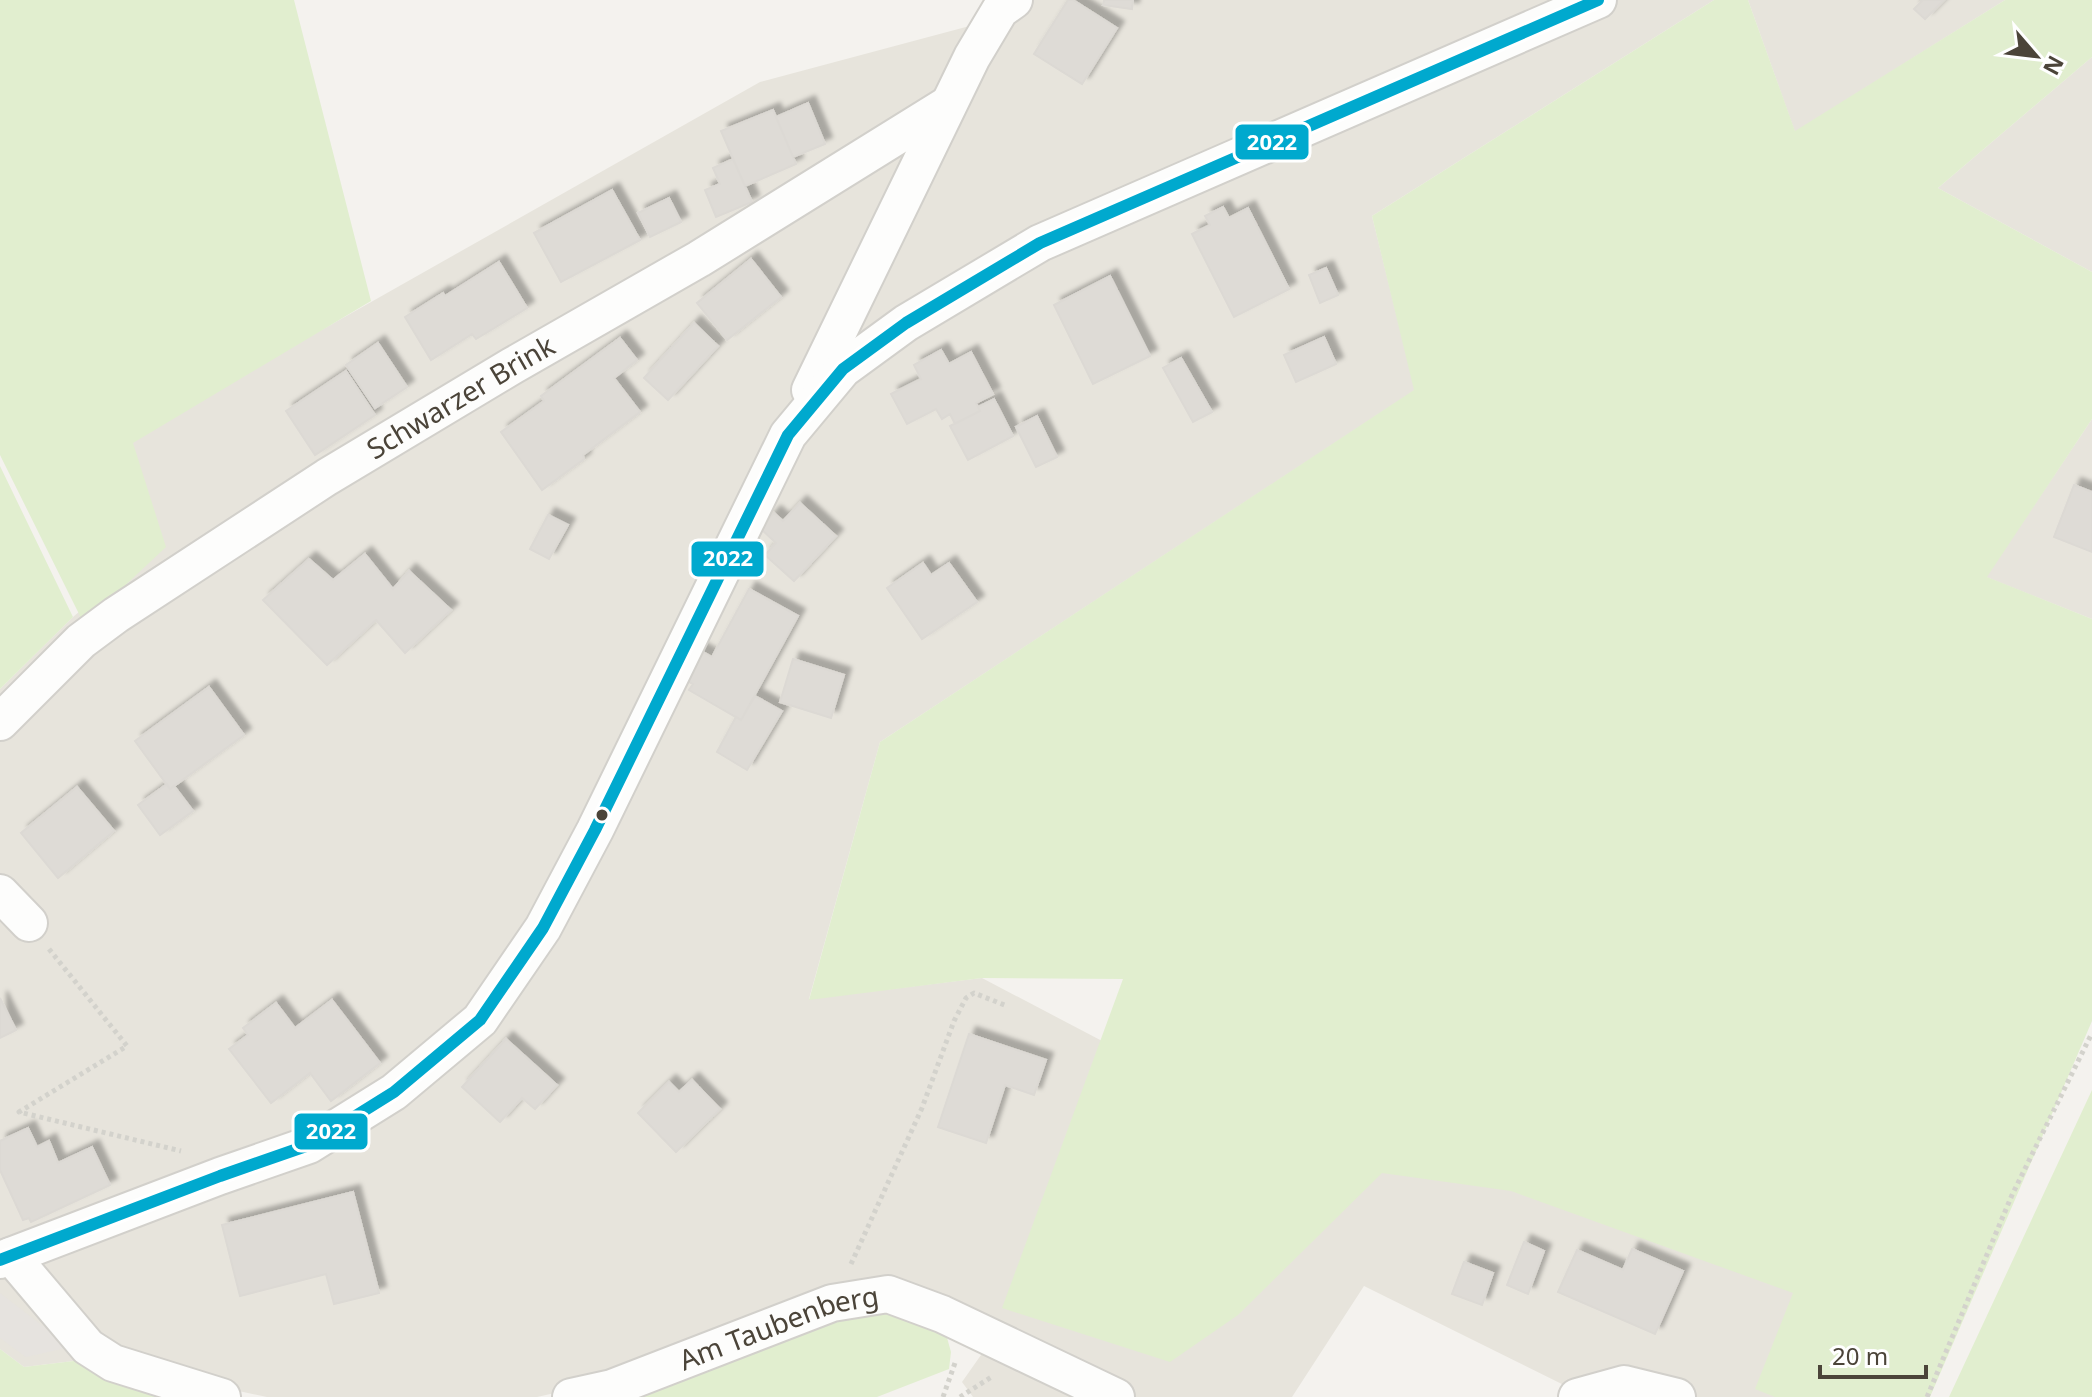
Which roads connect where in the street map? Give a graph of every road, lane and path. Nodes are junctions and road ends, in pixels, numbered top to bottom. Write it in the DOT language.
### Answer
graph roads {
  1 [pos="1014,0"];
  2 [pos="1598,0"];
  3 [pos="947,105"];
  4 [pos="788,435"];
  5 [pos="0,722"];
  6 [pos="0,893"];
  7 [pos="29,923"];
  8 [pos="1007,1006"];
  9 [pos="2092,1033"];
  10 [pos="220,1176"];
  11 [pos="6,1258"];
  12 [pos="832,1303"];
  13 [pos="222,1397"];
  14 [pos="571,1397"];
  15 [pos="1116,1397"];
  16 [pos="1577,1397"];
  17 [pos="1677,1397"];
  18 [pos="1927,1397"];
  1 -- 3 [label="street"];
  2 -- 4 [label="street"];
  3 -- 4 [label="street"];
  3 -- 5 [label="street, Schwarzer Brink"];
  4 -- 10 [label="street"];
  6 -- 7 [label="street"];
  7 -- 10 [label="path"];
  8 -- 12 [label="path"];
  9 -- 18 [label="path"];
  10 -- 11 [label="street"];
  11 -- 13 [label="street"];
  12 -- 14 [label="street, Am Taubenberg"];
  12 -- 15 [label="street, Am Taubenberg"];
  16 -- 17 [label="street"];
}
